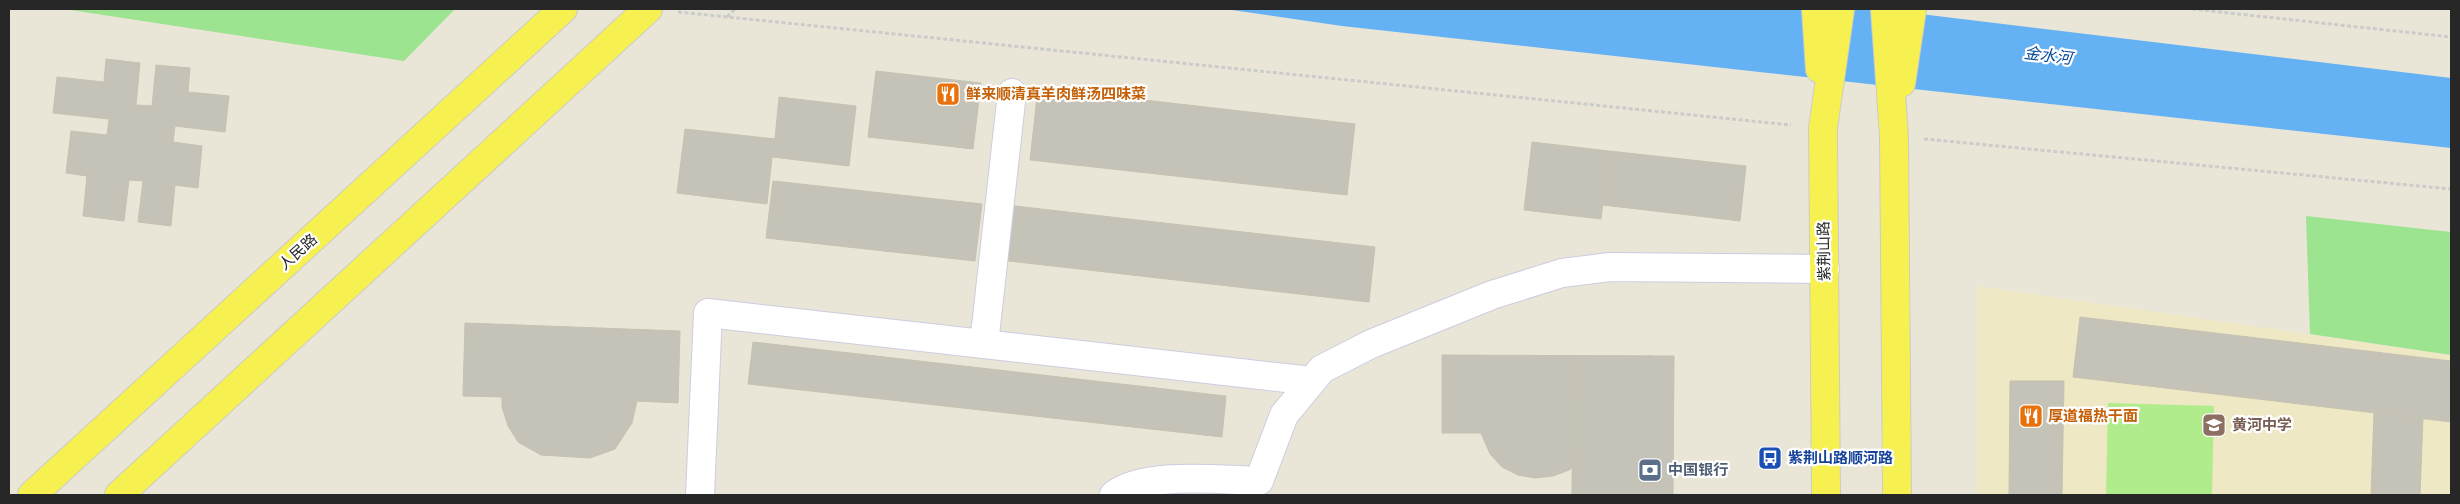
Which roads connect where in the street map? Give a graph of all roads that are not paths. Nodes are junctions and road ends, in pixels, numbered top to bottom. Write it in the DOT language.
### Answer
graph roads {
  1 [pos="563,9"];
  2 [pos="648,9"];
  3 [pos="1816,9"];
  4 [pos="1840,9"];
  5 [pos="1885,9"];
  6 [pos="1912,9"];
  7 [pos="1012,93"];
  8 [pos="1823,128"];
  9 [pos="1894,136"];
  10 [pos="1825,270"];
  11 [pos="984,344"];
  12 [pos="1312,382"];
  13 [pos="32,495"];
  14 [pos="119,495"];
  15 [pos="700,495"];
  16 [pos="1114,495"];
  17 [pos="1826,495"];
  18 [pos="1896,495"];
  1 -- 13 [label="main road, 人民路"];
  2 -- 14 [label="main road"];
  3 -- 8 [label="main road"];
  4 -- 8 [label="main road, 紫荆山路"];
  5 -- 9 [label="main road"];
  6 -- 9 [label="main road"];
  7 -- 11 [label="lane"];
  8 -- 10 [label="main road, 紫荆山路"];
  9 -- 18 [label="main road"];
  10 -- 12 [label="lane"];
  10 -- 17 [label="main road, 紫荆山路"];
  11 -- 12 [label="lane"];
  11 -- 15 [label="lane"];
  12 -- 16 [label="lane"];
}
